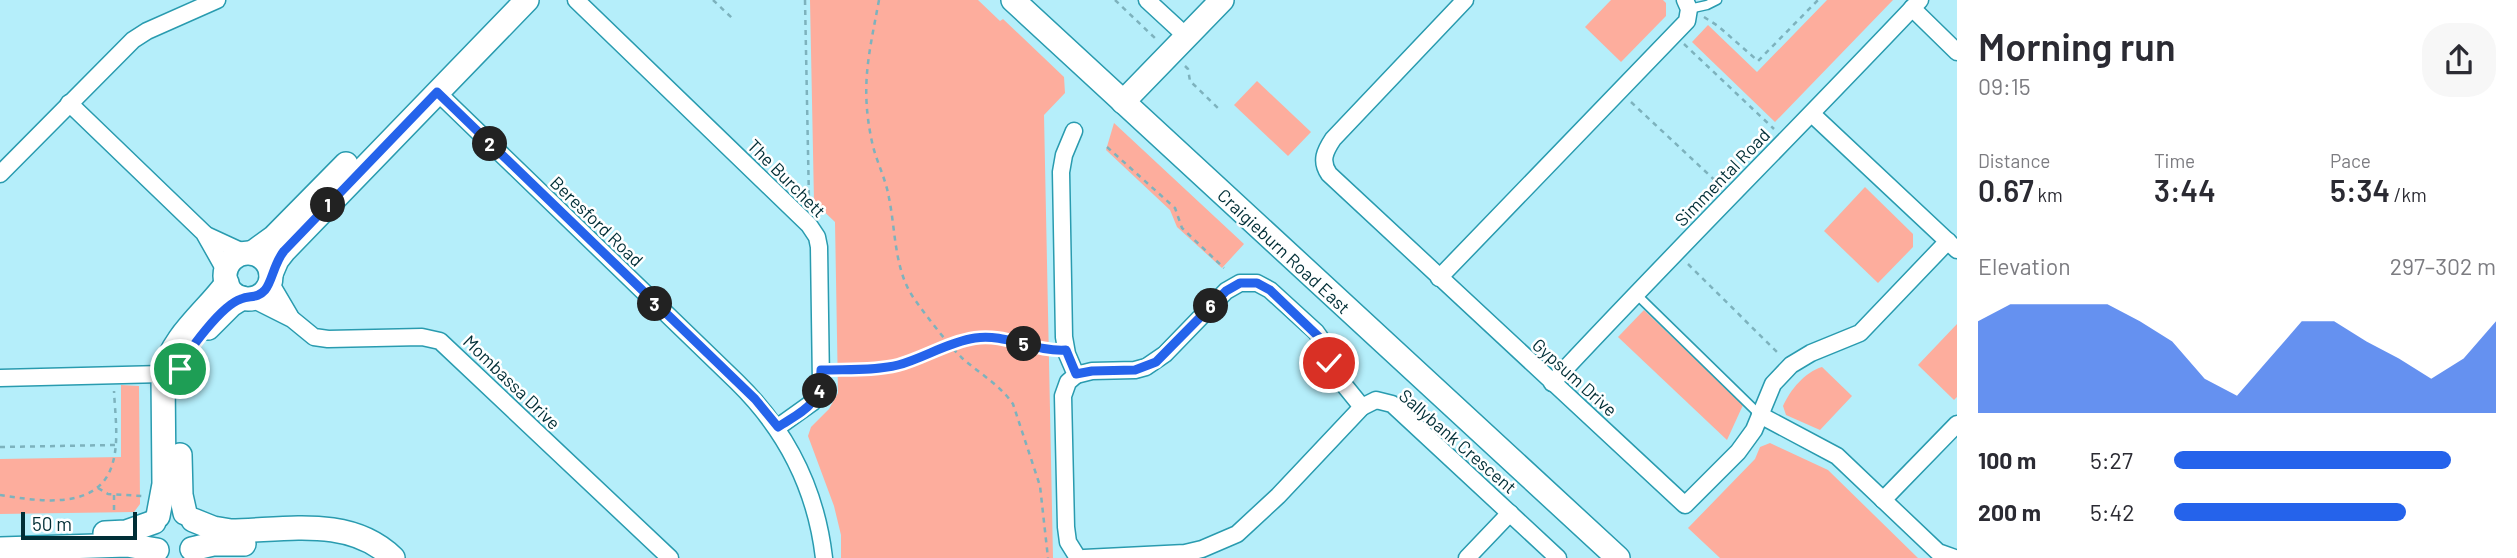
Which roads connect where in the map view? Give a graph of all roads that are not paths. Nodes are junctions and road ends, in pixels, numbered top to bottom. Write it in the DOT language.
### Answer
graph roads {
  1 [pos="217,0"];
  2 [pos="506,0"];
  3 [pos="527,0"];
  4 [pos="576,0"];
  5 [pos="1013,0"];
  6 [pos="1147,0"];
  7 [pos="1222,0"];
  8 [pos="1465,0"];
  9 [pos="1717,0"];
  10 [pos="1687,4"];
  11 [pos="1916,4"];
  12 [pos="1186,36"];
  13 [pos="1957,52"];
  14 [pos="432,87"];
  15 [pos="1123,102"];
  16 [pos="69,103"];
  17 [pos="1812,114"];
  18 [pos="1074,131"];
  19 [pos="0,174"];
  20 [pos="204,233"];
  21 [pos="1952,246"];
  22 [pos="249,253"];
  23 [pos="271,278"];
  24 [pos="1440,278"];
  25 [pos="236,288"];
  26 [pos="1635,293"];
  27 [pos="292,319"];
  28 [pos="163,374"];
  29 [pos="1076,374"];
  30 [pos="0,378"];
  31 [pos="1552,383"];
  32 [pos="1362,407"];
  33 [pos="1760,415"];
  34 [pos="1957,424"];
  35 [pos="778,427"];
  36 [pos="1883,500"];
  37 [pos="1510,513"];
  38 [pos="189,517"];
  39 [pos="156,519"];
  40 [pos="0,534"];
  41 [pos="0,549"];
  42 [pos="191,549"];
  43 [pos="157,550"];
  44 [pos="1221,551"];
  45 [pos="370,558"];
  46 [pos="393,558"];
  47 [pos="670,558"];
  48 [pos="824,558"];
  49 [pos="1078,558"];
  50 [pos="1084,558"];
  51 [pos="1467,558"];
  52 [pos="1559,558"];
  53 [pos="1618,558"];
  54 [pos="1955,558"];
  1 -- 16 [label="street"];
  2 -- 14 [label="street"];
  3 -- 14 [label="street"];
  4 -- 35 [label="street, The Burchett"];
  5 -- 15 [label="street, Craigieburn Road East"];
  6 -- 12 [label="street"];
  7 -- 12 [label="street"];
  8 -- 24 [label="street, Gypsum Drive"];
  9 -- 10 [label="lane"];
  10 -- 24 [label="street"];
  11 -- 13 [label="street"];
  11 -- 17 [label="street, Simmental Road"];
  12 -- 15 [label="street"];
  14 -- 22 [label="street"];
  14 -- 23 [label="street"];
  14 -- 35 [label="street, Beresford Road"];
  15 -- 53 [label="street, Craigieburn Road East"];
  16 -- 19 [label="street"];
  16 -- 20 [label="street"];
  17 -- 21 [label="street"];
  17 -- 26 [label="street, Simmental Road"];
  18 -- 29 [label="street"];
  20 -- 22 [label="street"];
  20 -- 25 [label="street"];
  21 -- 33 [label="street, Gypsum Drive"];
  22 -- 23 [label="street"];
  22 -- 25 [label="street"];
  23 -- 25 [label="street"];
  23 -- 27 [label="street, Mombassa Drive"];
  24 -- 31 [label="street, Gypsum Drive"];
  25 -- 27 [label="street, Mombassa Drive"];
  25 -- 28 [label="street"];
  25 -- 38 [label="street"];
  26 -- 31 [label="street, Simmental Road"];
  26 -- 33 [label="lane"];
  27 -- 47 [label="street, Mombassa Drive"];
  28 -- 30 [label="street"];
  28 -- 39 [label="street"];
  29 -- 32 [label="street"];
  29 -- 49 [label="street"];
  31 -- 33 [label="street, Gypsum Drive"];
  32 -- 37 [label="street, Sallybank Crescent"];
  32 -- 44 [label="street"];
  33 -- 36 [label="street"];
  34 -- 36 [label="street"];
  35 -- 48 [label="street, Beresford Road"];
  36 -- 54 [label="street"];
  37 -- 51 [label="street"];
  37 -- 52 [label="street, Sallybank Crescent"];
  38 -- 39 [label="street"];
  38 -- 42 [label="street"];
  38 -- 46 [label="street"];
  39 -- 40 [label="street"];
  39 -- 43 [label="street"];
  41 -- 43 [label="street"];
  42 -- 43 [label="street"];
  42 -- 45 [label="street"];
  44 -- 50 [label="street"];
}
